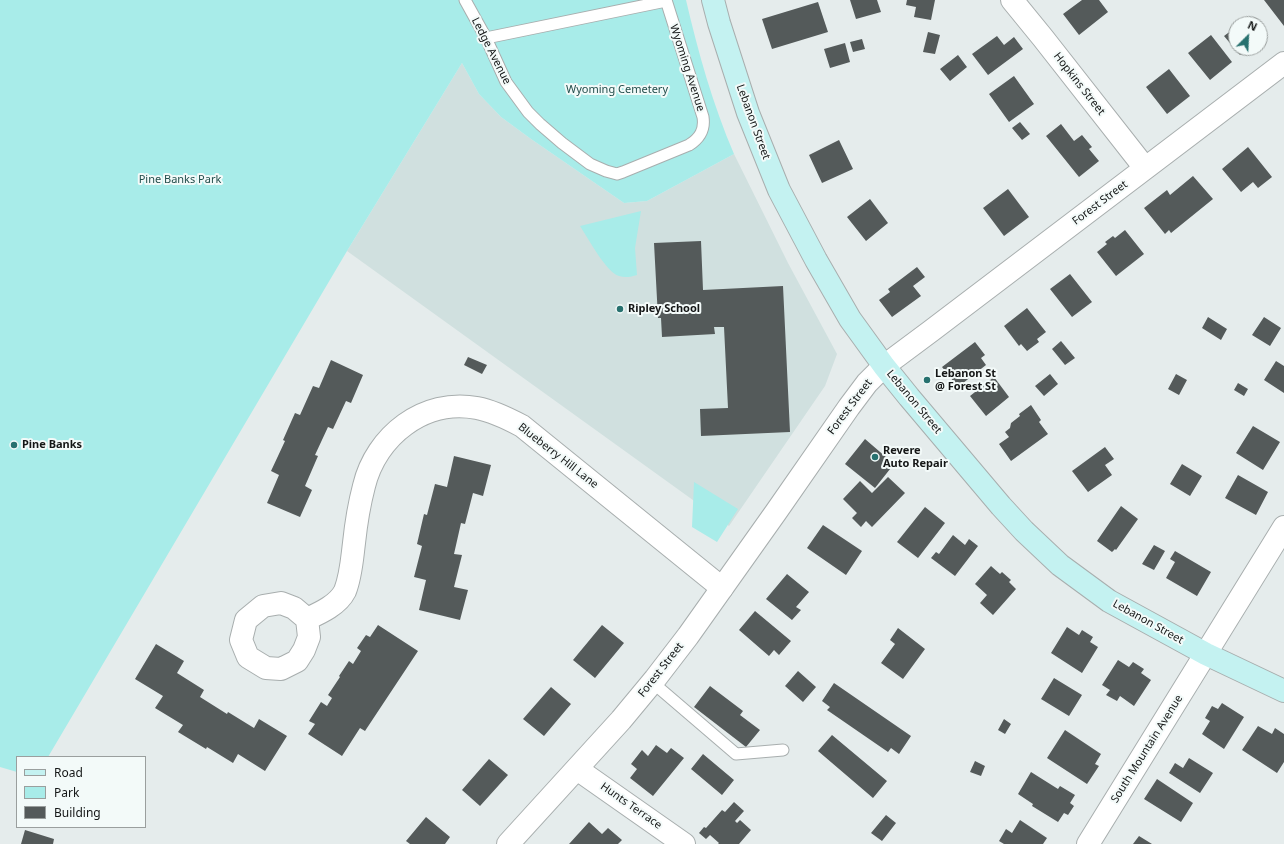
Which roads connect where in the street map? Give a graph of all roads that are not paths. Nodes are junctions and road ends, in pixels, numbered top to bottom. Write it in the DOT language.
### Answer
graph roads {
  1 [pos="465,0"];
  2 [pos="666,0"];
  3 [pos="712,0"];
  4 [pos="1012,0"];
  5 [pos="486,38"];
  6 [pos="1284,62"];
  7 [pos="590,164"];
  8 [pos="1145,168"];
  9 [pos="884,366"];
  10 [pos="1284,527"];
  11 [pos="722,588"];
  12 [pos="307,620"];
  13 [pos="1206,654"];
  14 [pos="652,682"];
  15 [pos="1284,691"];
  16 [pos="783,750"];
  17 [pos="577,769"];
  18 [pos="508,844"];
  19 [pos="684,844"];
  20 [pos="1088,844"];
  1 -- 5 [label="lane, Ledge Avenue"];
  2 -- 5 [label="lane"];
  2 -- 7 [label="lane, Wyoming Avenue"];
  3 -- 9 [label="main road, Lebanon Street"];
  4 -- 8 [label="street, Hopkins Street"];
  5 -- 7 [label="lane, Ledge Avenue"];
  6 -- 8 [label="street, Forest Street"];
  8 -- 9 [label="street, Forest Street"];
  9 -- 11 [label="street, Forest Street"];
  9 -- 13 [label="main road, Lebanon Street"];
  10 -- 13 [label="street, South Mountain Avenue"];
  11 -- 12 [label="street, Blueberry Hill Lane"];
  11 -- 14 [label="street, Forest Street"];
  13 -- 15 [label="main road, Lebanon Street"];
  13 -- 20 [label="street, South Mountain Avenue"];
  14 -- 16 [label="lane"];
  14 -- 17 [label="street, Forest Street"];
  17 -- 18 [label="street, Forest Street"];
  17 -- 19 [label="street, Hunts Terrace"];
}
